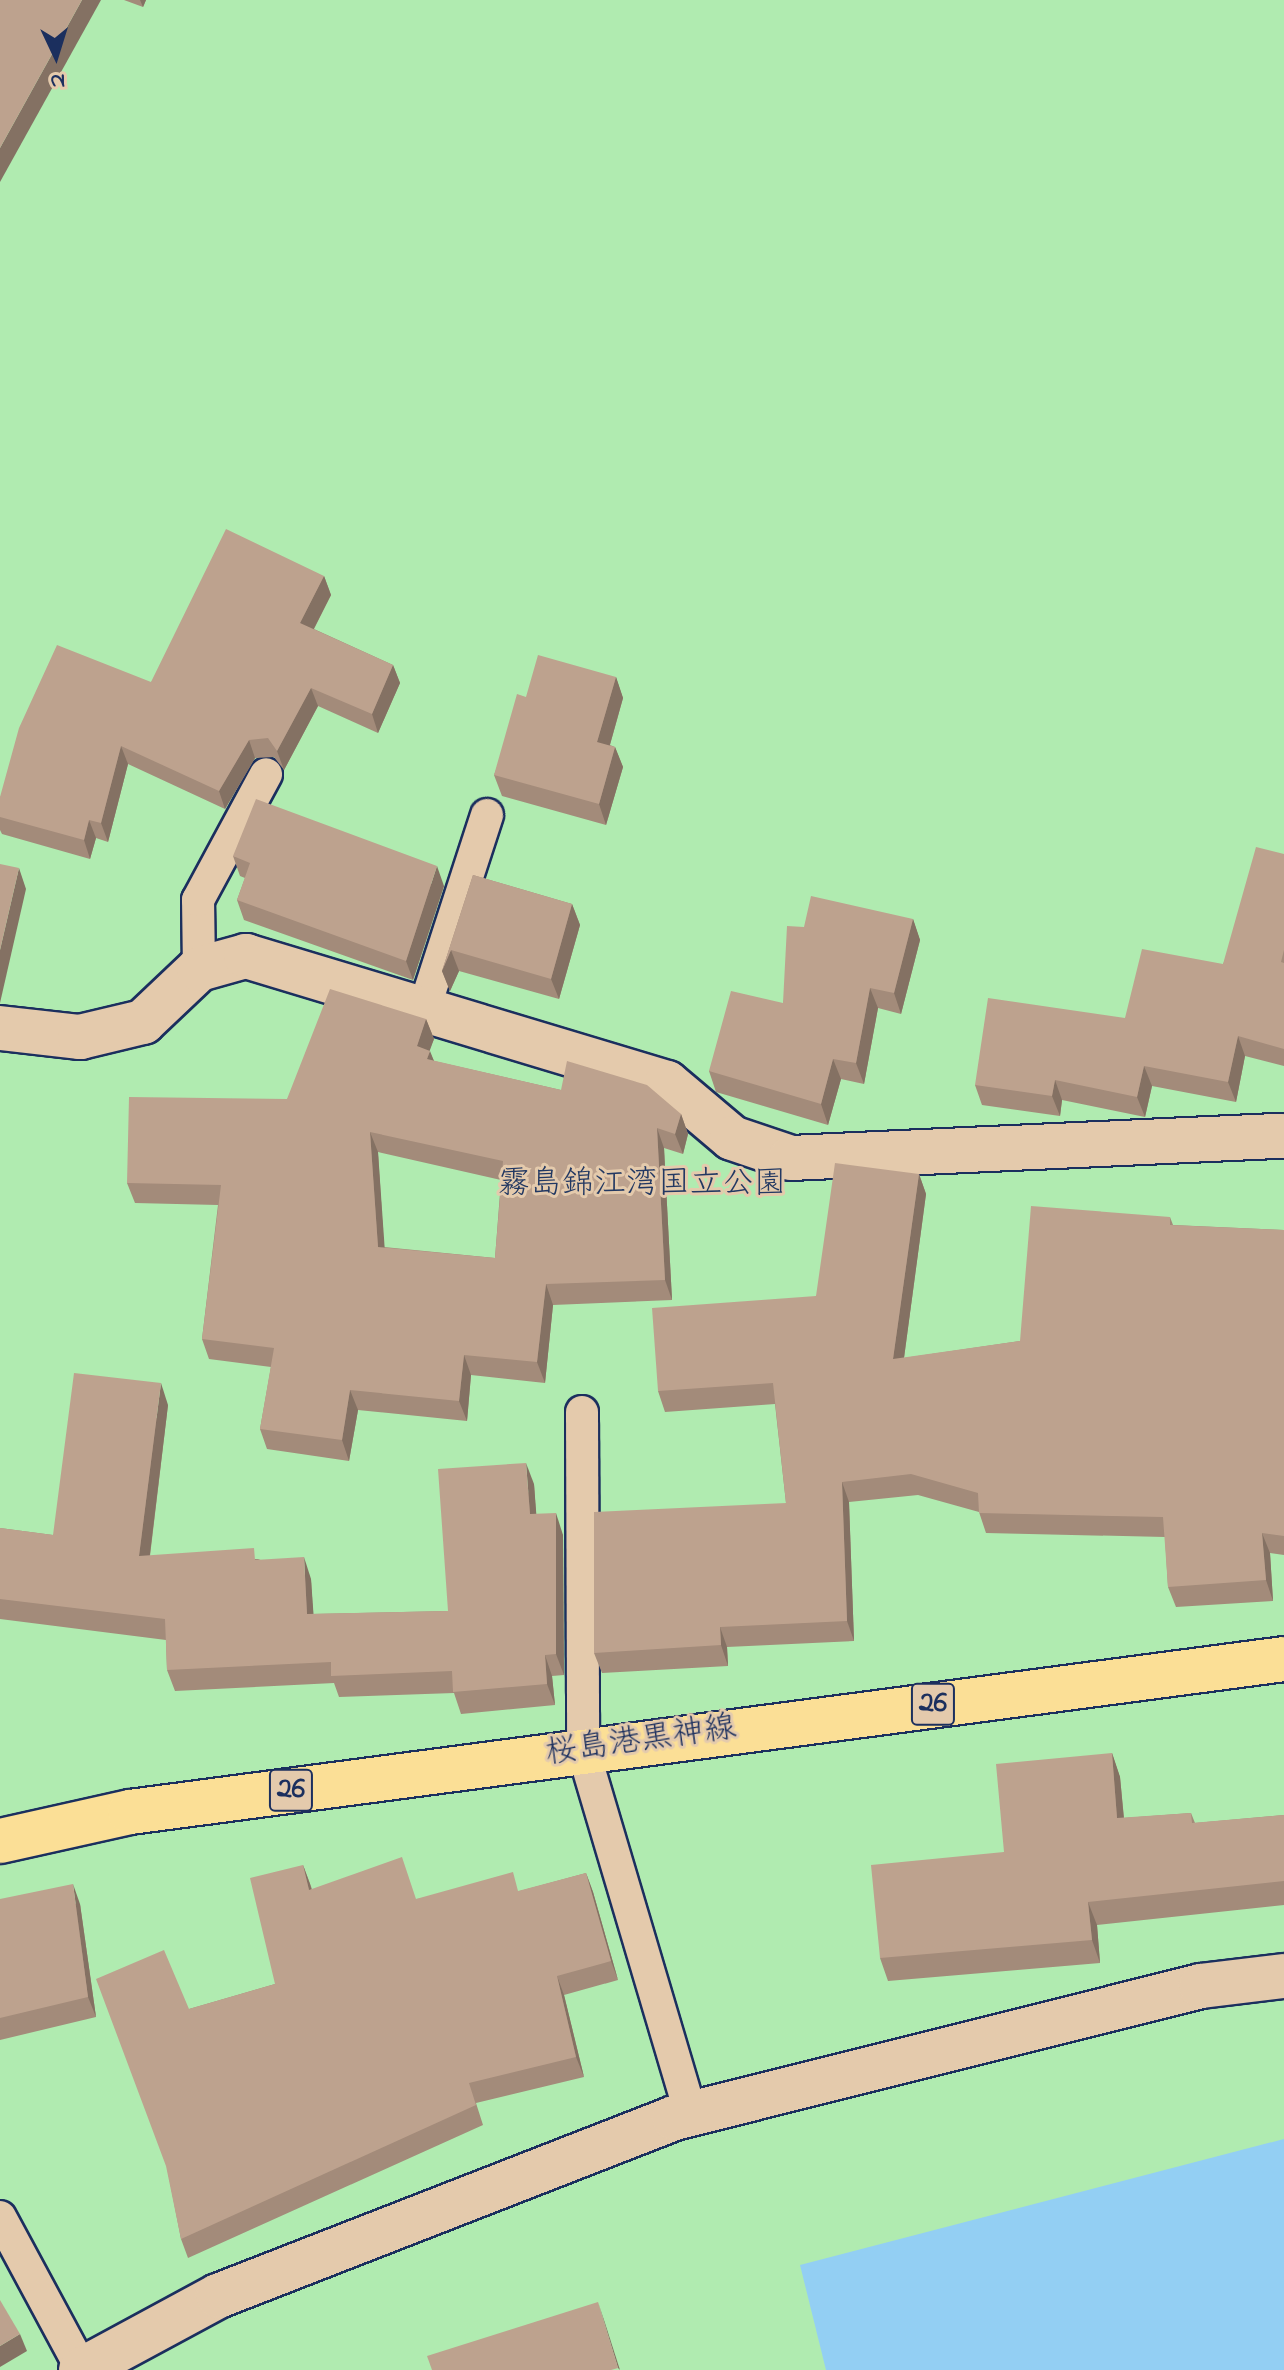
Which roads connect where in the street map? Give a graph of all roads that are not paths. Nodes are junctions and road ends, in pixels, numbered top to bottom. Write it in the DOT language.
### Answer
graph roads {
  1 [pos="266,774"];
  2 [pos="487,815"];
  3 [pos="199,969"];
  4 [pos="424,1009"];
  5 [pos="0,1028"];
  6 [pos="1284,1136"];
  7 [pos="582,1412"];
  8 [pos="1284,1659"];
  9 [pos="583,1750"];
  10 [pos="0,1841"];
  11 [pos="1284,1976"];
  12 [pos="692,2117"];
  13 [pos="0,2217"];
  14 [pos="82,2370"];
  1 -- 3 [label="lane"];
  2 -- 4 [label="lane"];
  3 -- 4 [label="street"];
  3 -- 5 [label="street"];
  4 -- 6 [label="street"];
  7 -- 9 [label="lane"];
  8 -- 9 [label="main road, 桜島港黒神線 / 26"];
  9 -- 10 [label="main road, 桜島港黒神線 / 26"];
  9 -- 12 [label="lane"];
  11 -- 12 [label="street"];
  12 -- 14 [label="street"];
  13 -- 14 [label="lane"];
}
